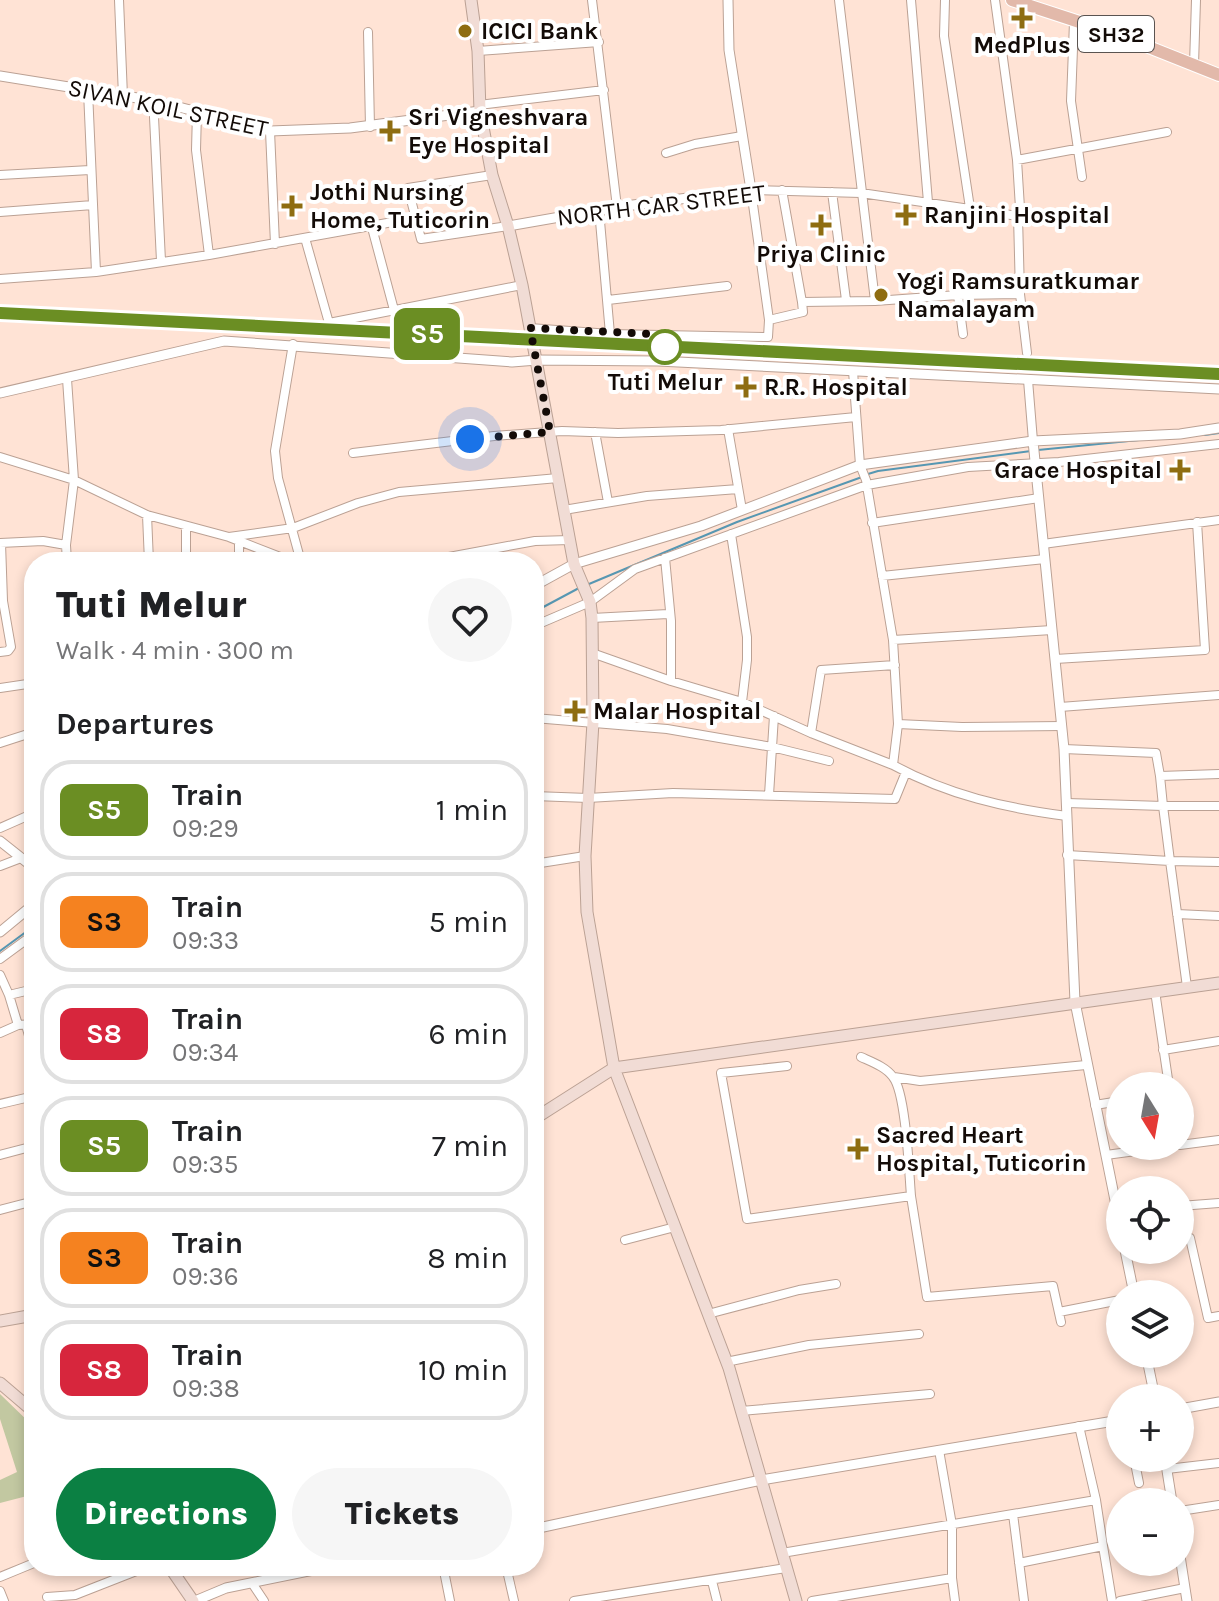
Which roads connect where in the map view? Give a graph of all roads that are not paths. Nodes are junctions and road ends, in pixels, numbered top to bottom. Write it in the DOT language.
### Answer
graph roads {
  1 [pos="119,0"];
  2 [pos="471,0"];
  3 [pos="592,0"];
  4 [pos="728,0"];
  5 [pos="839,0"];
  6 [pos="911,0"];
  7 [pos="945,0"];
  8 [pos="995,0"];
  9 [pos="1012,0"];
  10 [pos="1196,0"];
  11 [pos="1074,22"];
  12 [pos="368,32"];
  13 [pos="599,42"];
  14 [pos="478,51"];
  15 [pos="1194,65"];
  16 [pos="1219,75"];
  17 [pos="0,76"];
  18 [pos="604,90"];
  19 [pos="88,91"];
  20 [pos="123,96"];
  21 [pos="156,101"];
  22 [pos="480,108"];
  23 [pos="197,112"];
  24 [pos="370,127"];
  25 [pos="270,131"];
  26 [pos="1167,132"];
  27 [pos="742,136"];
  28 [pos="1079,148"];
  29 [pos="666,153"];
  30 [pos="1017,160"];
  31 [pos="90,170"];
  32 [pos="0,175"];
  33 [pos="492,175"];
  34 [pos="1082,177"];
  35 [pos="751,190"];
  36 [pos="782,190"];
  37 [pos="832,192"];
  38 [pos="861,193"];
  39 [pos="928,202"];
  40 [pos="93,205"];
  41 [pos="617,207"];
  42 [pos="970,208"];
  43 [pos="599,210"];
  44 [pos="0,212"];
  45 [pos="1018,216"];
  46 [pos="415,218"];
  47 [pos="371,224"];
  48 [pos="508,226"];
  49 [pos="305,238"];
  50 [pos="275,244"];
  51 [pos="209,255"];
  52 [pos="161,261"];
  53 [pos="96,272"];
  54 [pos="0,279"];
  55 [pos="522,285"];
  56 [pos="727,286"];
  57 [pos="1020,294"];
  58 [pos="958,295"];
  59 [pos="608,300"];
  60 [pos="846,300"];
  61 [pos="875,301"];
  62 [pos="802,302"];
  63 [pos="394,310"];
  64 [pos="769,320"];
  65 [pos="530,328"];
  66 [pos="610,334"];
  67 [pos="963,334"];
  68 [pos="293,344"];
  69 [pos="1027,353"];
  70 [pos="537,360"];
  71 [pos="853,371"];
  72 [pos="67,379"];
  73 [pos="1028,380"];
  74 [pos="1219,389"];
  75 [pos="0,393"];
  76 [pos="856,417"];
  77 [pos="1219,428"];
  78 [pos="728,429"];
  79 [pos="550,432"];
  80 [pos="595,432"];
  81 [pos="1219,444"];
  82 [pos="1034,451"];
  83 [pos="353,453"];
  84 [pos="0,457"];
  85 [pos="861,468"];
  86 [pos="558,478"];
  87 [pos="74,480"];
  88 [pos="866,482"];
  89 [pos="738,489"];
  90 [pos="1039,498"];
  91 [pos="608,502"];
  92 [pos="564,510"];
  93 [pos="742,510"];
  94 [pos="147,515"];
  95 [pos="1219,520"];
  96 [pos="1197,522"];
  97 [pos="872,523"];
  98 [pos="186,526"];
  99 [pos="293,528"];
  100 [pos="731,534"];
  101 [pos="234,539"];
  102 [pos="570,540"];
  103 [pos="1,543"];
  104 [pos="1043,544"];
  105 [pos="66,545"];
  106 [pos="66,552"];
  107 [pos="149,552"];
  108 [pos="186,552"];
  109 [pos="237,552"];
  110 [pos="260,552"];
  111 [pos="299,552"];
  112 [pos="476,552"];
  113 [pos="665,558"];
  114 [pos="1045,559"];
  115 [pos="576,568"];
  116 [pos="882,576"];
  117 [pos="544,582"];
  118 [pos="589,599"];
  119 [pos="2,601"];
  120 [pos="668,614"];
  121 [pos="592,618"];
  122 [pos="544,621"];
  123 [pos="1052,630"];
  124 [pos="893,640"];
  125 [pos="0,652"];
  126 [pos="592,653"];
  127 [pos="1055,659"];
  128 [pos="895,665"];
  129 [pos="671,681"];
  130 [pos="24,684"];
  131 [pos="0,688"];
  132 [pos="1219,695"];
  133 [pos="742,702"];
  134 [pos="1060,707"];
  135 [pos="774,716"];
  136 [pos="544,719"];
  137 [pos="593,722"];
  138 [pos="898,724"];
  139 [pos="1062,726"];
  140 [pos="811,733"];
  141 [pos="24,735"];
  142 [pos="0,743"];
  143 [pos="772,747"];
  144 [pos="1064,749"];
  145 [pos="829,761"];
  146 [pos="893,765"];
  147 [pos="906,772"];
  148 [pos="1219,774"];
  149 [pos="1160,776"];
  150 [pos="769,795"];
  151 [pos="544,796"];
  152 [pos="588,798"];
  153 [pos="1067,803"];
  154 [pos="1163,806"];
  155 [pos="1219,806"];
  156 [pos="1067,816"];
  157 [pos="24,817"];
  158 [pos="0,828"];
  159 [pos="0,841"];
  160 [pos="1067,855"];
  161 [pos="585,856"];
  162 [pos="21,858"];
  163 [pos="24,860"];
  164 [pos="1170,861"];
  165 [pos="544,862"];
  166 [pos="1219,862"];
  167 [pos="0,866"];
  168 [pos="24,912"];
  169 [pos="1177,914"];
  170 [pos="1219,916"];
  171 [pos="0,932"];
  172 [pos="24,941"];
  173 [pos="0,959"];
  174 [pos="0,975"];
  175 [pos="1219,983"];
  176 [pos="1187,987"];
  177 [pos="24,991"];
  178 [pos="1155,991"];
  179 [pos="9,995"];
  180 [pos="1075,1002"];
  181 [pos="24,1021"];
  182 [pos="24,1026"];
  183 [pos="0,1033"];
  184 [pos="1219,1041"];
  185 [pos="1163,1050"];
  186 [pos="861,1057"];
  187 [pos="1086,1065"];
  188 [pos="787,1066"];
  189 [pos="614,1068"];
  190 [pos="1167,1072"];
  191 [pos="894,1077"];
  192 [pos="24,1098"];
  193 [pos="1106,1103"];
  194 [pos="0,1104"];
  195 [pos="1095,1105"];
  196 [pos="544,1113"];
  197 [pos="1219,1140"];
  198 [pos="1194,1143"];
  199 [pos="24,1149"];
  200 [pos="0,1155"];
  201 [pos="1106,1155"];
  202 [pos="911,1196"];
  203 [pos="1219,1203"];
  204 [pos="24,1204"];
  205 [pos="1194,1205"];
  206 [pos="0,1210"];
  207 [pos="675,1227"];
  208 [pos="625,1240"];
  209 [pos="1194,1256"];
  210 [pos="836,1284"];
  211 [pos="1106,1304"];
  212 [pos="708,1314"];
  213 [pos="1219,1316"];
  214 [pos="24,1317"];
  215 [pos="0,1321"];
  216 [pos="919,1334"];
  217 [pos="726,1362"];
  218 [pos="0,1383"];
  219 [pos="930,1394"];
  220 [pos="1219,1402"];
  221 [pos="24,1403"];
  222 [pos="1194,1406"];
  223 [pos="741,1411"];
  224 [pos="1106,1422"];
  225 [pos="1079,1426"];
  226 [pos="939,1450"];
  227 [pos="1194,1463"];
  228 [pos="1219,1463"];
  229 [pos="1137,1472"];
  230 [pos="761,1480"];
  231 [pos="1139,1483"];
  232 [pos="1096,1500"];
  233 [pos="1219,1505"];
  234 [pos="1194,1509"];
  235 [pos="1013,1514"];
  236 [pos="952,1525"];
  237 [pos="544,1527"];
  238 [pos="1103,1546"];
  239 [pos="782,1553"];
  240 [pos="1019,1563"];
  241 [pos="24,1567"];
  242 [pos="786,1568"];
  243 [pos="123,1576"];
  244 [pos="176,1576"];
  245 [pos="285,1576"];
  246 [pos="445,1576"];
  247 [pos="508,1576"];
  248 [pos="1183,1576"];
  249 [pos="0,1577"];
  250 [pos="952,1578"];
  251 [pos="712,1581"];
  252 [pos="252,1583"];
  253 [pos="1185,1588"];
  254 [pos="654,1589"];
  255 [pos="0,1591"];
  256 [pos="47,1597"];
  257 [pos="4,1601"];
  258 [pos="194,1601"];
  259 [pos="264,1601"];
  260 [pos="450,1601"];
  261 [pos="514,1601"];
  262 [pos="574,1601"];
  263 [pos="657,1601"];
  264 [pos="717,1601"];
  265 [pos="796,1601"];
  266 [pos="812,1601"];
  267 [pos="955,1601"];
  268 [pos="1024,1601"];
  269 [pos="1112,1601"];
  270 [pos="1120,1601"];
  271 [pos="1187,1601"];
  1 -- 20 [label="street"];
  2 -- 14 [label="main road"];
  3 -- 13 [label="street"];
  4 -- 27 [label="street"];
  5 -- 38 [label="street"];
  6 -- 39 [label="street"];
  7 -- 42 [label="street"];
  8 -- 30 [label="street"];
  9 -- 11 [label="main road, SH32"];
  10 -- 15 [label="street"];
  11 -- 15 [label="main road, SH32"];
  11 -- 28 [label="street"];
  12 -- 24 [label="street"];
  13 -- 14 [label="street"];
  13 -- 18 [label="street"];
  14 -- 22 [label="main road"];
  15 -- 16 [label="main road, SH32"];
  17 -- 19 [label="street, SIVAN KOIL STREET"];
  18 -- 22 [label="street"];
  18 -- 41 [label="street"];
  19 -- 20 [label="street, SIVAN KOIL STREET"];
  19 -- 31 [label="street"];
  20 -- 21 [label="street, SIVAN KOIL STREET"];
  21 -- 23 [label="street, SIVAN KOIL STREET"];
  21 -- 52 [label="street"];
  22 -- 24 [label="street, SIVAN KOIL STREET"];
  22 -- 33 [label="main road"];
  23 -- 25 [label="street, SIVAN KOIL STREET"];
  23 -- 51 [label="street"];
  24 -- 25 [label="street, SIVAN KOIL STREET"];
  25 -- 50 [label="street"];
  26 -- 28 [label="street"];
  27 -- 29 [label="street"];
  27 -- 35 [label="street"];
  28 -- 30 [label="street"];
  28 -- 34 [label="street"];
  30 -- 45 [label="street"];
  31 -- 32 [label="street"];
  31 -- 40 [label="street"];
  33 -- 46 [label="street"];
  33 -- 48 [label="main road"];
  35 -- 36 [label="street, NORTH CAR STREET"];
  35 -- 41 [label="street, NORTH CAR STREET"];
  35 -- 64 [label="street"];
  36 -- 37 [label="street, NORTH CAR STREET"];
  36 -- 62 [label="street"];
  37 -- 38 [label="street, NORTH CAR STREET"];
  37 -- 60 [label="street"];
  38 -- 39 [label="street, NORTH CAR STREET"];
  38 -- 61 [label="street"];
  39 -- 42 [label="street, NORTH CAR STREET"];
  40 -- 44 [label="street"];
  40 -- 53 [label="street"];
  41 -- 43 [label="street, NORTH CAR STREET"];
  42 -- 45 [label="street, NORTH CAR STREET"];
  43 -- 48 [label="street, NORTH CAR STREET"];
  43 -- 59 [label="street"];
  45 -- 57 [label="street"];
  46 -- 47 [label="street"];
  46 -- 48 [label="street"];
  47 -- 49 [label="street"];
  47 -- 63 [label="street"];
  48 -- 55 [label="main road"];
  49 -- 50 [label="street"];
  49 -- 63 [label="street"];
  50 -- 51 [label="street"];
  51 -- 52 [label="street"];
  52 -- 53 [label="street"];
  53 -- 54 [label="street"];
  55 -- 63 [label="street"];
  55 -- 65 [label="main road"];
  56 -- 59 [label="street"];
  57 -- 58 [label="street"];
  57 -- 69 [label="street"];
  58 -- 61 [label="street"];
  58 -- 67 [label="street"];
  59 -- 66 [label="street"];
  60 -- 61 [label="street"];
  60 -- 62 [label="street"];
  62 -- 64 [label="street"];
  64 -- 66 [label="street"];
  65 -- 66 [label="street"];
  65 -- 70 [label="main road"];
  68 -- 70 [label="street"];
  68 -- 72 [label="street"];
  68 -- 99 [label="street"];
  70 -- 71 [label="street"];
  70 -- 79 [label="main road"];
  71 -- 73 [label="street"];
  71 -- 76 [label="street"];
  72 -- 75 [label="street"];
  72 -- 87 [label="street"];
  73 -- 74 [label="street"];
  73 -- 82 [label="street"];
  76 -- 78 [label="street"];
  76 -- 85 [label="street"];
  77 -- 82 [label="street"];
  78 -- 80 [label="street"];
  78 -- 89 [label="street"];
  79 -- 80 [label="street"];
  79 -- 83 [label="street"];
  79 -- 86 [label="main road"];
  80 -- 91 [label="street"];
  81 -- 82 [label="street"];
  82 -- 85 [label="street"];
  82 -- 88 [label="street"];
  82 -- 90 [label="street"];
  84 -- 87 [label="street"];
  85 -- 88 [label="street"];
  85 -- 93 [label="street"];
  86 -- 92 [label="main road"];
  86 -- 99 [label="street"];
  87 -- 94 [label="street"];
  87 -- 105 [label="street"];
  88 -- 97 [label="street"];
  88 -- 100 [label="street"];
  89 -- 91 [label="street"];
  89 -- 93 [label="street"];
  90 -- 97 [label="street"];
  90 -- 104 [label="street"];
  91 -- 92 [label="street"];
  92 -- 102 [label="main road"];
  93 -- 115 [label="street"];
  94 -- 98 [label="street"];
  94 -- 107 [label="street"];
  95 -- 96 [label="street"];
  96 -- 104 [label="street"];
  96 -- 127 [label="street"];
  97 -- 116 [label="street"];
  98 -- 101 [label="street"];
  98 -- 108 [label="street"];
  99 -- 101 [label="street"];
  99 -- 111 [label="street"];
  100 -- 113 [label="street"];
  100 -- 133 [label="street"];
  101 -- 109 [label="street"];
  101 -- 110 [label="street"];
  102 -- 112 [label="street"];
  102 -- 115 [label="main road"];
  103 -- 105 [label="street"];
  103 -- 119 [label="street"];
  104 -- 114 [label="street"];
  105 -- 106 [label="street"];
  113 -- 118 [label="street"];
  113 -- 120 [label="street"];
  114 -- 116 [label="street"];
  114 -- 123 [label="street"];
  115 -- 117 [label="street"];
  115 -- 118 [label="main road"];
  116 -- 124 [label="street"];
  118 -- 121 [label="main road"];
  118 -- 122 [label="street"];
  119 -- 125 [label="street"];
  120 -- 121 [label="street"];
  120 -- 129 [label="street"];
  121 -- 126 [label="main road"];
  123 -- 124 [label="street"];
  123 -- 127 [label="street"];
  124 -- 128 [label="street"];
  126 -- 129 [label="street"];
  126 -- 137 [label="main road"];
  127 -- 134 [label="street"];
  128 -- 138 [label="street"];
  128 -- 140 [label="street"];
  129 -- 133 [label="street"];
  130 -- 131 [label="street"];
  132 -- 134 [label="street"];
  133 -- 135 [label="street"];
  134 -- 139 [label="street"];
  135 -- 140 [label="street"];
  135 -- 143 [label="street"];
  136 -- 137 [label="street"];
  137 -- 143 [label="street"];
  137 -- 152 [label="main road"];
  138 -- 139 [label="street"];
  138 -- 146 [label="street"];
  139 -- 144 [label="street"];
  140 -- 146 [label="street"];
  141 -- 142 [label="street"];
  143 -- 145 [label="street"];
  143 -- 150 [label="street"];
  144 -- 149 [label="street"];
  144 -- 153 [label="street"];
  146 -- 147 [label="street"];
  147 -- 150 [label="street"];
  147 -- 156 [label="street"];
  148 -- 149 [label="street"];
  149 -- 154 [label="street"];
  150 -- 152 [label="street"];
  151 -- 152 [label="street"];
  152 -- 161 [label="main road"];
  153 -- 154 [label="street"];
  153 -- 156 [label="street"];
  154 -- 155 [label="street"];
  154 -- 164 [label="street"];
  156 -- 160 [label="street"];
  157 -- 158 [label="street"];
  159 -- 162 [label="street"];
  160 -- 164 [label="street"];
  160 -- 180 [label="street"];
  161 -- 165 [label="street"];
  161 -- 189 [label="main road"];
  162 -- 163 [label="street"];
  162 -- 167 [label="street"];
  164 -- 166 [label="street"];
  164 -- 169 [label="street"];
  168 -- 171 [label="street"];
  169 -- 170 [label="street"];
  169 -- 176 [label="street"];
  172 -- 173 [label="street"];
  174 -- 179 [label="street"];
  175 -- 176 [label="main road"];
  176 -- 178 [label="main road"];
  177 -- 179 [label="street"];
  178 -- 180 [label="main road"];
  178 -- 185 [label="street"];
  179 -- 181 [label="street"];
  180 -- 187 [label="street"];
  180 -- 189 [label="main road"];
  182 -- 183 [label="street"];
  184 -- 185 [label="street"];
  185 -- 190 [label="street"];
  186 -- 191 [label="street"];
  187 -- 191 [label="street"];
  187 -- 195 [label="street"];
  188 -- 202 [label="street"];
  189 -- 196 [label="main road"];
  189 -- 207 [label="main road"];
  191 -- 202 [label="street"];
  192 -- 194 [label="street"];
  193 -- 195 [label="street"];
  195 -- 201 [label="street"];
  197 -- 198 [label="street"];
  199 -- 200 [label="street"];
  202 -- 211 [label="street"];
  203 -- 205 [label="street"];
  204 -- 206 [label="street"];
  207 -- 208 [label="street"];
  207 -- 212 [label="main road"];
  209 -- 213 [label="street"];
  210 -- 212 [label="street"];
  212 -- 217 [label="main road"];
  214 -- 215 [label="main road"];
  216 -- 217 [label="street"];
  217 -- 223 [label="main road"];
  218 -- 221 [label="main road"];
  219 -- 223 [label="street"];
  220 -- 222 [label="street"];
  223 -- 230 [label="main road"];
  224 -- 225 [label="street"];
  225 -- 226 [label="street"];
  225 -- 232 [label="street"];
  226 -- 230 [label="street"];
  226 -- 236 [label="street"];
  227 -- 228 [label="street"];
  229 -- 231 [label="street"];
  230 -- 237 [label="street"];
  230 -- 239 [label="main road"];
  232 -- 235 [label="street"];
  232 -- 238 [label="street"];
  233 -- 234 [label="street"];
  235 -- 236 [label="street"];
  235 -- 240 [label="street"];
  236 -- 239 [label="street"];
  236 -- 250 [label="street"];
  238 -- 240 [label="street"];
  238 -- 269 [label="street"];
  239 -- 242 [label="main road"];
  240 -- 268 [label="street"];
  241 -- 249 [label="street"];
  242 -- 251 [label="street"];
  242 -- 265 [label="main road"];
  243 -- 256 [label="street"];
  244 -- 258 [label="main road"];
  245 -- 252 [label="street"];
  246 -- 260 [label="street"];
  247 -- 261 [label="street"];
  248 -- 253 [label="street"];
  250 -- 266 [label="street"];
  250 -- 267 [label="street"];
  251 -- 254 [label="street"];
  251 -- 264 [label="street"];
  252 -- 258 [label="street"];
  252 -- 259 [label="street"];
  253 -- 270 [label="street"];
  253 -- 271 [label="street"];
  254 -- 262 [label="street"];
  254 -- 263 [label="street"];
  255 -- 257 [label="street"];
}
